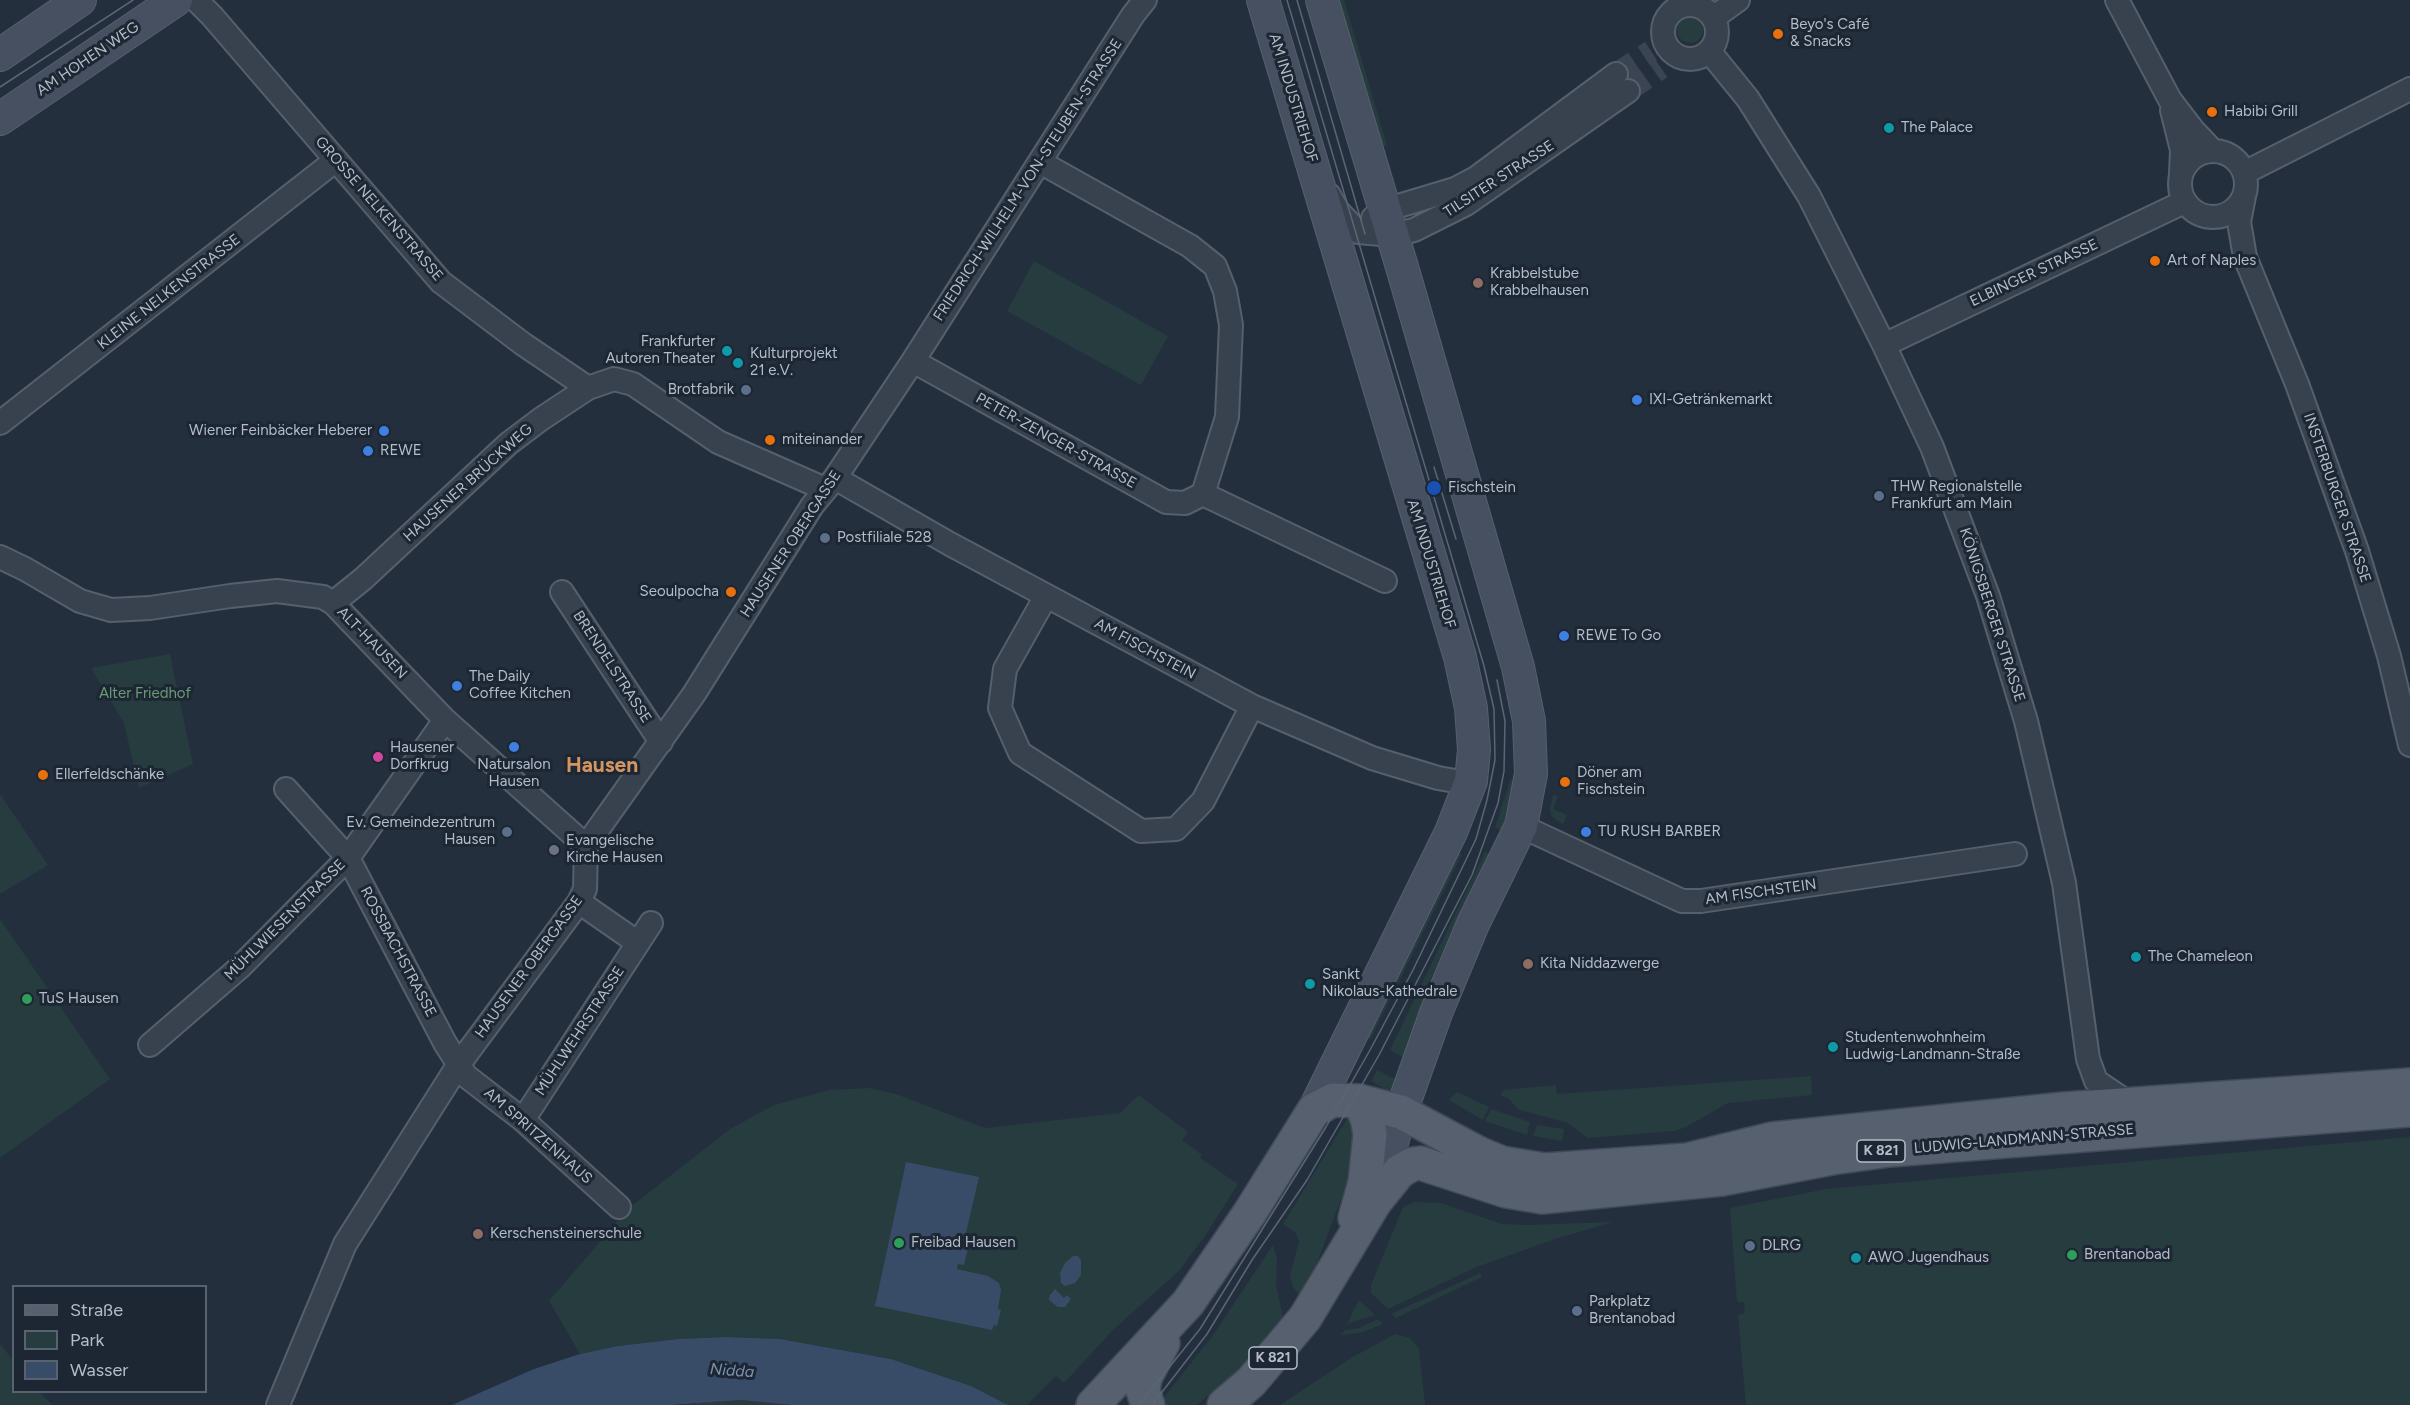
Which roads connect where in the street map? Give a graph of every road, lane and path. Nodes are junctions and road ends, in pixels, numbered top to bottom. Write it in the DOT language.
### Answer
graph roads {
  1 [pos="80,0"];
  2 [pos="176,0"];
  3 [pos="196,0"];
  4 [pos="1145,0"];
  5 [pos="1263,0"];
  6 [pos="1322,0"];
  7 [pos="1656,0"];
  8 [pos="1738,0"];
  9 [pos="2117,0"];
  10 [pos="1687,2"];
  11 [pos="1713,18"];
  12 [pos="1663,47"];
  13 [pos="1709,51"];
  14 [pos="0,55"];
  15 [pos="1622,83"];
  16 [pos="2410,89"];
  17 [pos="2170,99"];
  18 [pos="0,119"];
  19 [pos="2213,151"];
  20 [pos="336,160"];
  21 [pos="1040,162"];
  22 [pos="1312,164"];
  23 [pos="2181,173"];
  24 [pos="2244,173"];
  25 [pos="2244,196"];
  26 [pos="2193,209"];
  27 [pos="1389,222"];
  28 [pos="1358,232"];
  29 [pos="2245,257"];
  30 [pos="1344,271"];
  31 [pos="1884,345"];
  32 [pos="912,361"];
  33 [pos="614,379"];
  34 [pos="588,388"];
  35 [pos="0,423"];
  36 [pos="830,484"];
  37 [pos="1203,494"];
  38 [pos="0,557"];
  39 [pos="1385,581"];
  40 [pos="562,592"];
  41 [pos="1046,596"];
  42 [pos="333,603"];
  43 [pos="1251,706"];
  44 [pos="445,720"];
  45 [pos="661,742"];
  46 [pos="2410,745"];
  47 [pos="1472,781"];
  48 [pos="286,789"];
  49 [pos="1521,826"];
  50 [pos="586,846"];
  51 [pos="2015,854"];
  52 [pos="348,858"];
  53 [pos="579,902"];
  54 [pos="651,923"];
  55 [pos="638,943"];
  56 [pos="150,1045"];
  57 [pos="2088,1059"];
  58 [pos="459,1064"];
  59 [pos="2410,1085"];
  60 [pos="1359,1101"];
  61 [pos="2130,1104"];
  62 [pos="2064,1109"];
  63 [pos="1314,1110"];
  64 [pos="2410,1110"];
  65 [pos="1401,1112"];
  66 [pos="523,1120"];
  67 [pos="1375,1202"];
  68 [pos="619,1207"];
  69 [pos="1344,1252"];
  70 [pos="1188,1304"];
  71 [pos="1097,1401"];
  72 [pos="278,1405"];
  73 [pos="1148,1405"];
  74 [pos="1224,1405"];
  1 -- 14 [label="main road"];
  2 -- 18 [label="main road, AM HOHEN WEG"];
  3 -- 20 [label="street, GROSSE NELKENSTRASSE"];
  4 -- 21 [label="street, FRIEDRICH-WILHELM-VON-STEUBEN-STRASSE"];
  5 -- 22 [label="main road, AM INDUSTRIEHOF"];
  6 -- 27 [label="main road"];
  7 -- 12 [label="street"];
  8 -- 11 [label="street"];
  9 -- 17 [label="street"];
  10 -- 11 [label="street"];
  10 -- 12 [label="street"];
  11 -- 13 [label="street"];
  12 -- 13 [label="street"];
  13 -- 31 [label="street, KÖNIGSBERGER STRASSE"];
  15 -- 27 [label="street, TILSITER STRASSE"];
  16 -- 24 [label="street"];
  17 -- 19 [label="street"];
  17 -- 23 [label="street"];
  19 -- 23 [label="street"];
  19 -- 24 [label="street"];
  20 -- 34 [label="street, GROSSE NELKENSTRASSE"];
  20 -- 35 [label="street, KLEINE NELKENSTRASSE"];
  21 -- 32 [label="street, FRIEDRICH-WILHELM-VON-STEUBEN-STRASSE"];
  21 -- 37 [label="street"];
  22 -- 28 [label="street"];
  22 -- 30 [label="main road, AM INDUSTRIEHOF"];
  23 -- 26 [label="street"];
  24 -- 25 [label="street, INSTERBURGER STRASSE"];
  25 -- 26 [label="street"];
  25 -- 29 [label="street, INSTERBURGER STRASSE"];
  26 -- 29 [label="street, INSTERBURGER STRASSE"];
  26 -- 31 [label="street, ELBINGER STRASSE"];
  27 -- 28 [label="street, TILSITER STRASSE"];
  27 -- 49 [label="main road"];
  28 -- 30 [label="street"];
  29 -- 46 [label="street, INSTERBURGER STRASSE"];
  30 -- 47 [label="main road, AM INDUSTRIEHOF"];
  31 -- 57 [label="street, KÖNIGSBERGER STRASSE"];
  32 -- 36 [label="street, HAUSENER OBERGASSE"];
  32 -- 37 [label="street, PETER-ZENGER-STRASSE"];
  33 -- 34 [label="street, HAUSENER BRÜCKWEG"];
  33 -- 36 [label="street, AM FISCHSTEIN"];
  34 -- 42 [label="street, HAUSENER BRÜCKWEG"];
  36 -- 41 [label="street, AM FISCHSTEIN"];
  36 -- 45 [label="street, HAUSENER OBERGASSE"];
  37 -- 39 [label="street"];
  38 -- 42 [label="street, ALT-HAUSEN"];
  40 -- 45 [label="street, BRENDELSTRASSE"];
  41 -- 43 [label="street, AM FISCHSTEIN"];
  41 -- 43 [label="street"];
  42 -- 44 [label="street, ALT-HAUSEN"];
  43 -- 47 [label="street, AM FISCHSTEIN"];
  44 -- 50 [label="street, ALT-HAUSEN"];
  44 -- 52 [label="street, MÜHLWIESENSTRASSE"];
  45 -- 50 [label="street, HAUSENER OBERGASSE"];
  47 -- 63 [label="main road, AM INDUSTRIEHOF"];
  48 -- 52 [label="street, ROSSBACHSTRASSE"];
  49 -- 51 [label="street, AM FISCHSTEIN"];
  49 -- 65 [label="main road"];
  50 -- 53 [label="street, HAUSENER OBERGASSE"];
  52 -- 56 [label="street, MÜHLWIESENSTRASSE"];
  52 -- 58 [label="street, ROSSBACHSTRASSE"];
  53 -- 55 [label="street"];
  53 -- 58 [label="street, HAUSENER OBERGASSE"];
  54 -- 55 [label="street, MÜHLWEHRSTRASSE"];
  55 -- 66 [label="street, MÜHLWEHRSTRASSE"];
  57 -- 61 [label="street, KÖNIGSBERGER STRASSE"];
  57 -- 62 [label="street, KÖNIGSBERGER STRASSE"];
  58 -- 66 [label="street, AM SPRITZENHAUS"];
  58 -- 72 [label="street, HAUSENER OBERGASSE"];
  59 -- 61 [label="main road, LUDWIG-LANDMANN-STRASSE / K 821"];
  60 -- 63 [label="main road, LUDWIG-LANDMANN-STRASSE / K 821"];
  60 -- 65 [label="main road, LUDWIG-LANDMANN-STRASSE / K 821"];
  60 -- 69 [label="main road"];
  61 -- 62 [label="main road, LUDWIG-LANDMANN-STRASSE / K 821"];
  62 -- 65 [label="main road, LUDWIG-LANDMANN-STRASSE / K 821"];
  63 -- 70 [label="main road"];
  64 -- 67 [label="main road, LUDWIG-LANDMANN-STRASSE / K 821"];
  65 -- 67 [label="main road, LUDWIG-LANDMANN-STRASSE"];
  66 -- 68 [label="street, AM SPRITZENHAUS"];
  67 -- 69 [label="main road, LUDWIG-LANDMANN-STRASSE / K 821"];
  69 -- 74 [label="main road, LUDWIG-LANDMANN-STRASSE / K 821"];
  70 -- 71 [label="main road"];
  70 -- 73 [label="main road"];
}
